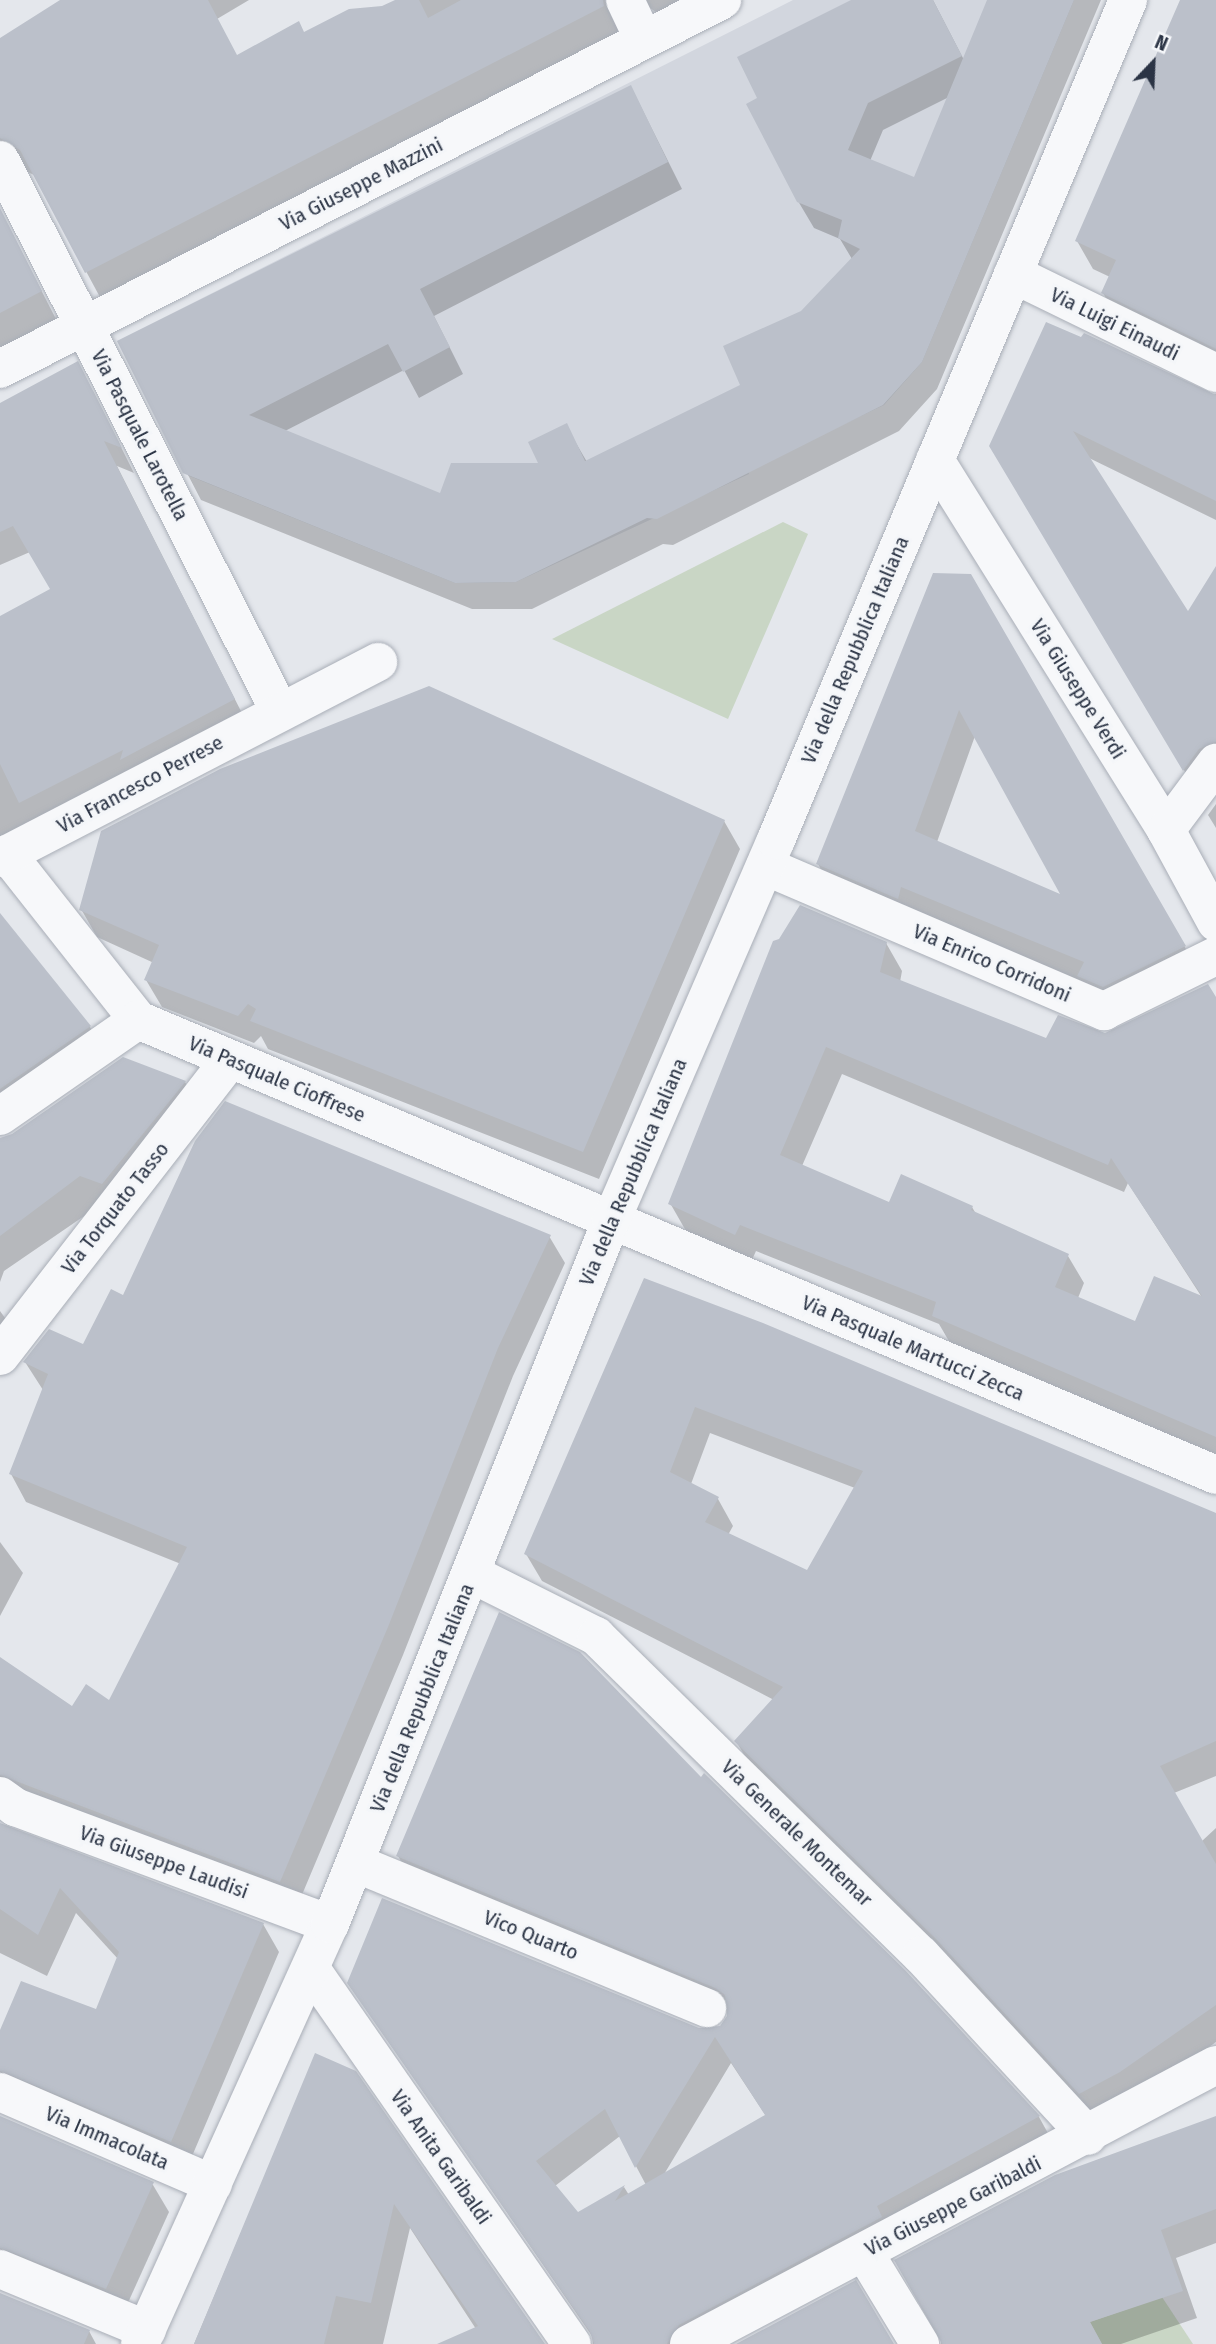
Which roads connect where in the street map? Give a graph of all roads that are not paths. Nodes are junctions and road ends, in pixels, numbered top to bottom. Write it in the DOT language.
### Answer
graph roads {
  1 [pos="625,0"];
  2 [pos="722,0"];
  3 [pos="1128,0"];
  4 [pos="643,38"];
  5 [pos="0,160"];
  6 [pos="1013,274"];
  7 [pos="85,326"];
  8 [pos="0,369"];
  9 [pos="1216,373"];
  10 [pos="935,460"];
  11 [pos="378,662"];
  12 [pos="279,710"];
  13 [pos="1216,763"];
  14 [pos="1166,830"];
  15 [pos="3,856"];
  16 [pos="765,866"];
  17 [pos="1216,922"];
  18 [pos="1216,956"];
  19 [pos="138,1020"];
  20 [pos="230,1060"];
  21 [pos="0,1116"];
  22 [pos="611,1221"];
  23 [pos="0,1356"];
  24 [pos="1216,1475"];
  25 [pos="472,1573"];
  26 [pos="0,1796"];
  27 [pos="355,1863"];
  28 [pos="330,1924"];
  29 [pos="311,1969"];
  30 [pos="707,2008"];
  31 [pos="1216,2065"];
  32 [pos="0,2092"];
  33 [pos="1088,2136"];
  34 [pos="213,2184"];
  35 [pos="864,2252"];
  36 [pos="0,2269"];
  37 [pos="144,2337"];
  38 [pos="572,2344"];
  39 [pos="689,2344"];
  40 [pos="920,2344"];
  1 -- 4 [label="street"];
  2 -- 4 [label="street, Via Giuseppe Mazzini"];
  3 -- 6 [label="street, Via della Repubblica Italiana"];
  4 -- 7 [label="street, Via Giuseppe Mazzini"];
  5 -- 7 [label="street, Via Pasquale Larotella"];
  6 -- 9 [label="street, Via Luigi Einaudi"];
  6 -- 10 [label="street, Via della Repubblica Italiana"];
  7 -- 8 [label="street, Via Giuseppe Mazzini"];
  7 -- 12 [label="street, Via Pasquale Larotella"];
  10 -- 14 [label="street, Via Giuseppe Verdi"];
  10 -- 16 [label="street, Via della Repubblica Italiana"];
  11 -- 12 [label="street, Via Francesco Perrese"];
  12 -- 15 [label="street, Via Francesco Perrese"];
  13 -- 14 [label="street"];
  14 -- 17 [label="street, Via Giuseppe Verdi"];
  15 -- 19 [label="street, Via Pasquale Cioffrese"];
  16 -- 18 [label="street, Via Enrico Corridoni"];
  16 -- 22 [label="street, Via della Repubblica Italiana"];
  19 -- 20 [label="street, Via Pasquale Cioffrese"];
  19 -- 21 [label="street"];
  20 -- 22 [label="street, Via Pasquale Cioffrese"];
  20 -- 23 [label="street, Via Torquato Tasso"];
  22 -- 24 [label="street, Via Pasquale Martucci Zecca"];
  22 -- 25 [label="street, Via della Repubblica Italiana"];
  25 -- 27 [label="street, Via della Repubblica Italiana"];
  25 -- 33 [label="street, Via Generale Montemar"];
  26 -- 28 [label="street, Via Giuseppe Laudisi"];
  27 -- 28 [label="street, Via della Repubblica Italiana"];
  27 -- 30 [label="street, Vico Quarto"];
  28 -- 29 [label="street, Via della Repubblica Italiana"];
  29 -- 34 [label="street, Via della Repubblica Italiana"];
  29 -- 38 [label="street, Via Anita Garibaldi"];
  31 -- 33 [label="street, Via Giuseppe Garibaldi"];
  32 -- 34 [label="street, Via Immacolata"];
  33 -- 35 [label="street, Via Giuseppe Garibaldi"];
  34 -- 37 [label="street, Via della Repubblica Italiana"];
  35 -- 39 [label="street, Via Giuseppe Garibaldi"];
  35 -- 40 [label="street"];
  36 -- 37 [label="street"];
}
